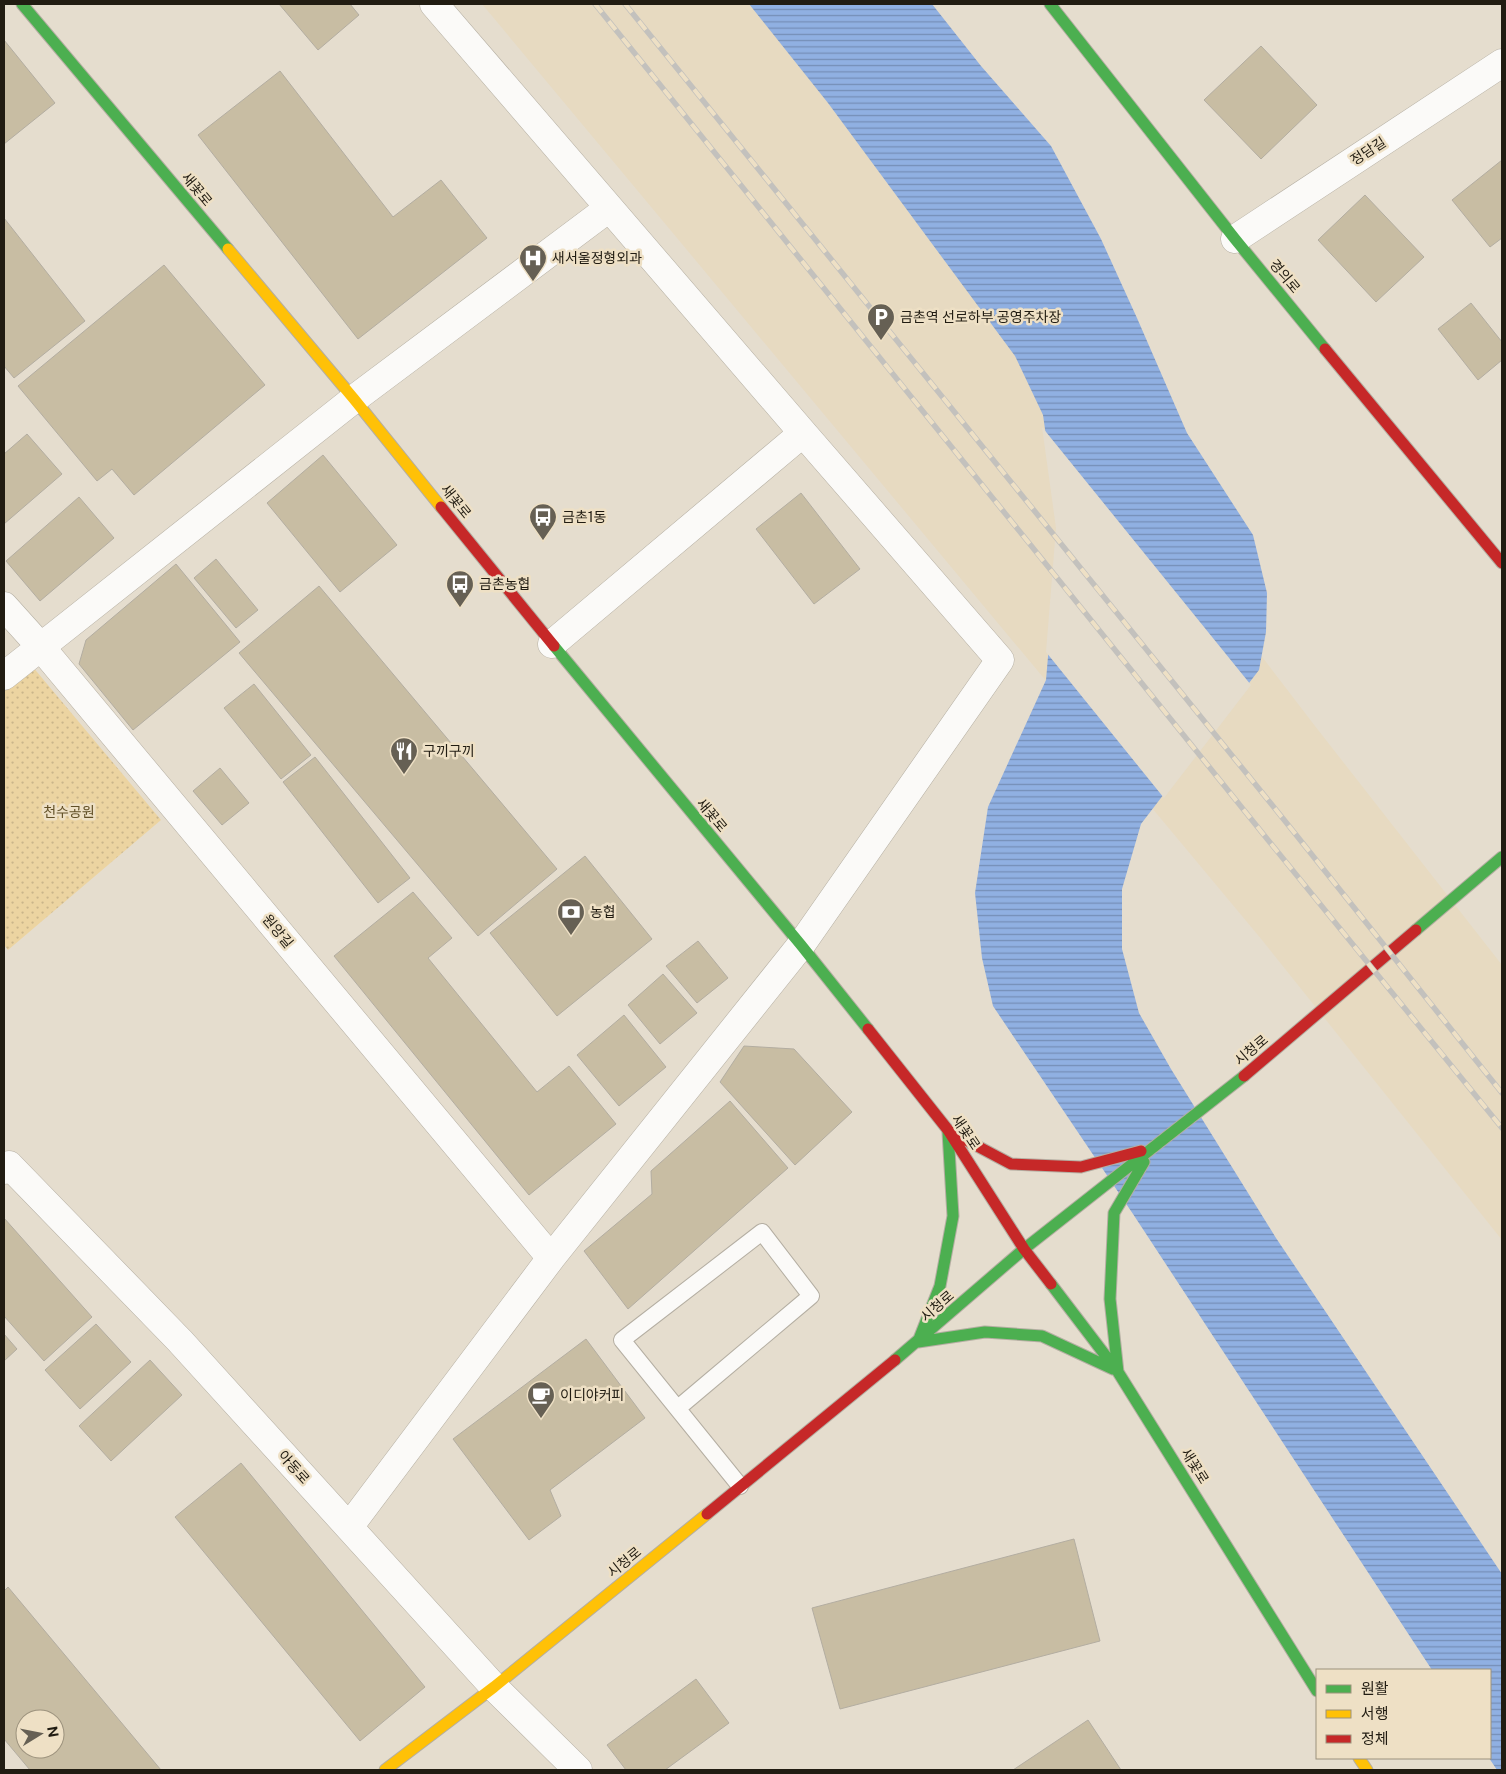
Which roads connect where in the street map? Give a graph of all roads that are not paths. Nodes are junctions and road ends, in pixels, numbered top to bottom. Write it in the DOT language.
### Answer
graph roads {
  1 [pos="22,4"];
  2 [pos="434,4"];
  3 [pos="1050,4"];
  4 [pos="1502,63"];
  5 [pos="609,208"];
  6 [pos="1235,239"];
  7 [pos="354,399"];
  8 [pos="803,433"];
  9 [pos="1502,563"];
  10 [pos="4,606"];
  11 [pos="552,644"];
  12 [pos="40,646"];
  13 [pos="4,676"];
  14 [pos="1502,857"];
  15 [pos="801,945"];
  16 [pos="948,1130"];
  17 [pos="1152,1148"];
  18 [pos="6,1164"];
  19 [pos="1024,1250"];
  20 [pos="551,1258"];
  21 [pos="918,1342"];
  22 [pos="1118,1372"];
  23 [pos="678,1408"];
  24 [pos="740,1486"];
  25 [pos="349,1527"];
  26 [pos="494,1687"];
  27 [pos="1316,1689"];
  28 [pos="1360,1759"];
  29 [pos="385,1770"];
  30 [pos="578,1770"];
  31 [pos="1367,1770"];
  1 -- 7 [label="street, 새꽃로"];
  2 -- 5 [label="street"];
  3 -- 6 [label="street, 경의로"];
  4 -- 6 [label="street, 정담길"];
  5 -- 7 [label="street"];
  5 -- 8 [label="street"];
  6 -- 9 [label="street, 경의로"];
  7 -- 11 [label="street, 새꽃로"];
  7 -- 12 [label="street"];
  8 -- 11 [label="street"];
  8 -- 15 [label="street"];
  10 -- 12 [label="street, 원앙길"];
  11 -- 15 [label="street, 새꽃로"];
  12 -- 13 [label="street"];
  12 -- 20 [label="street, 원앙길"];
  14 -- 17 [label="street, 시청로"];
  15 -- 16 [label="street, 새꽃로"];
  15 -- 20 [label="street"];
  16 -- 17 [label="street"];
  16 -- 19 [label="street, 새꽃로"];
  16 -- 21 [label="street"];
  17 -- 19 [label="street, 시청로"];
  17 -- 22 [label="street"];
  18 -- 25 [label="street, 아동로"];
  19 -- 21 [label="street, 시청로"];
  19 -- 22 [label="street, 새꽃로"];
  20 -- 25 [label="street"];
  21 -- 22 [label="street"];
  21 -- 24 [label="street, 시청로"];
  22 -- 27 [label="street, 새꽃로"];
  23 -- 23 [label="lane"];
  23 -- 24 [label="lane"];
  24 -- 26 [label="street, 시청로"];
  25 -- 26 [label="street, 아동로"];
  26 -- 29 [label="street, 시청로"];
  26 -- 30 [label="street, 아동로"];
  28 -- 31 [label="street"];
}
